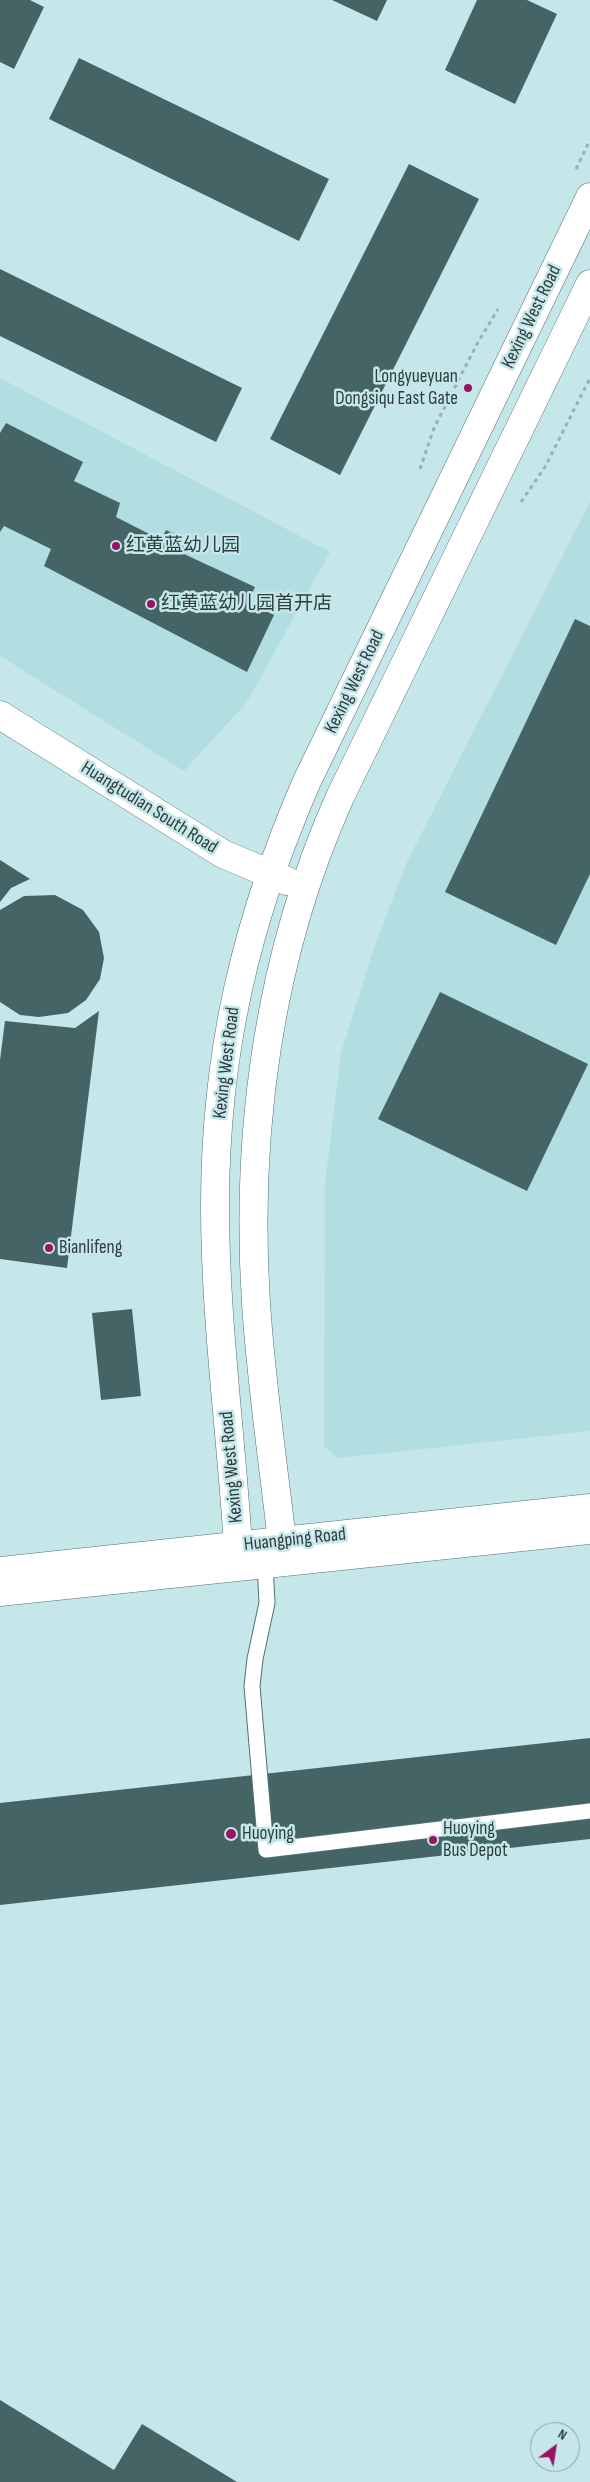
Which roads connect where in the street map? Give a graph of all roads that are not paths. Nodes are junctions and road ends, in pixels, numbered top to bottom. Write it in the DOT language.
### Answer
graph roads {
  1 [pos="590,197"];
  2 [pos="590,284"];
  3 [pos="0,715"];
  4 [pos="270,874"];
  5 [pos="305,886"];
  6 [pos="590,1508"];
  7 [pos="590,1530"];
  8 [pos="282,1541"];
  9 [pos="238,1546"];
  10 [pos="265,1564"];
  11 [pos="0,1571"];
  12 [pos="0,1592"];
  13 [pos="590,1811"];
  1 -- 4 [label="street, Kexing West Road"];
  2 -- 5 [label="street, Kexing West Road"];
  3 -- 4 [label="street, Huangtudian South Road"];
  4 -- 5 [label="street, Huangtudian South Road"];
  4 -- 9 [label="street, Kexing West Road"];
  5 -- 8 [label="street, Kexing West Road"];
  6 -- 8 [label="street, Huangping Road"];
  7 -- 10 [label="street, Huangping Road"];
  8 -- 9 [label="street, Huangping Road"];
  8 -- 10 [label="street"];
  9 -- 10 [label="street, Kexing West Road"];
  9 -- 11 [label="street, Huangping Road"];
  10 -- 12 [label="street, Huangping Road"];
  10 -- 13 [label="lane"];
}
